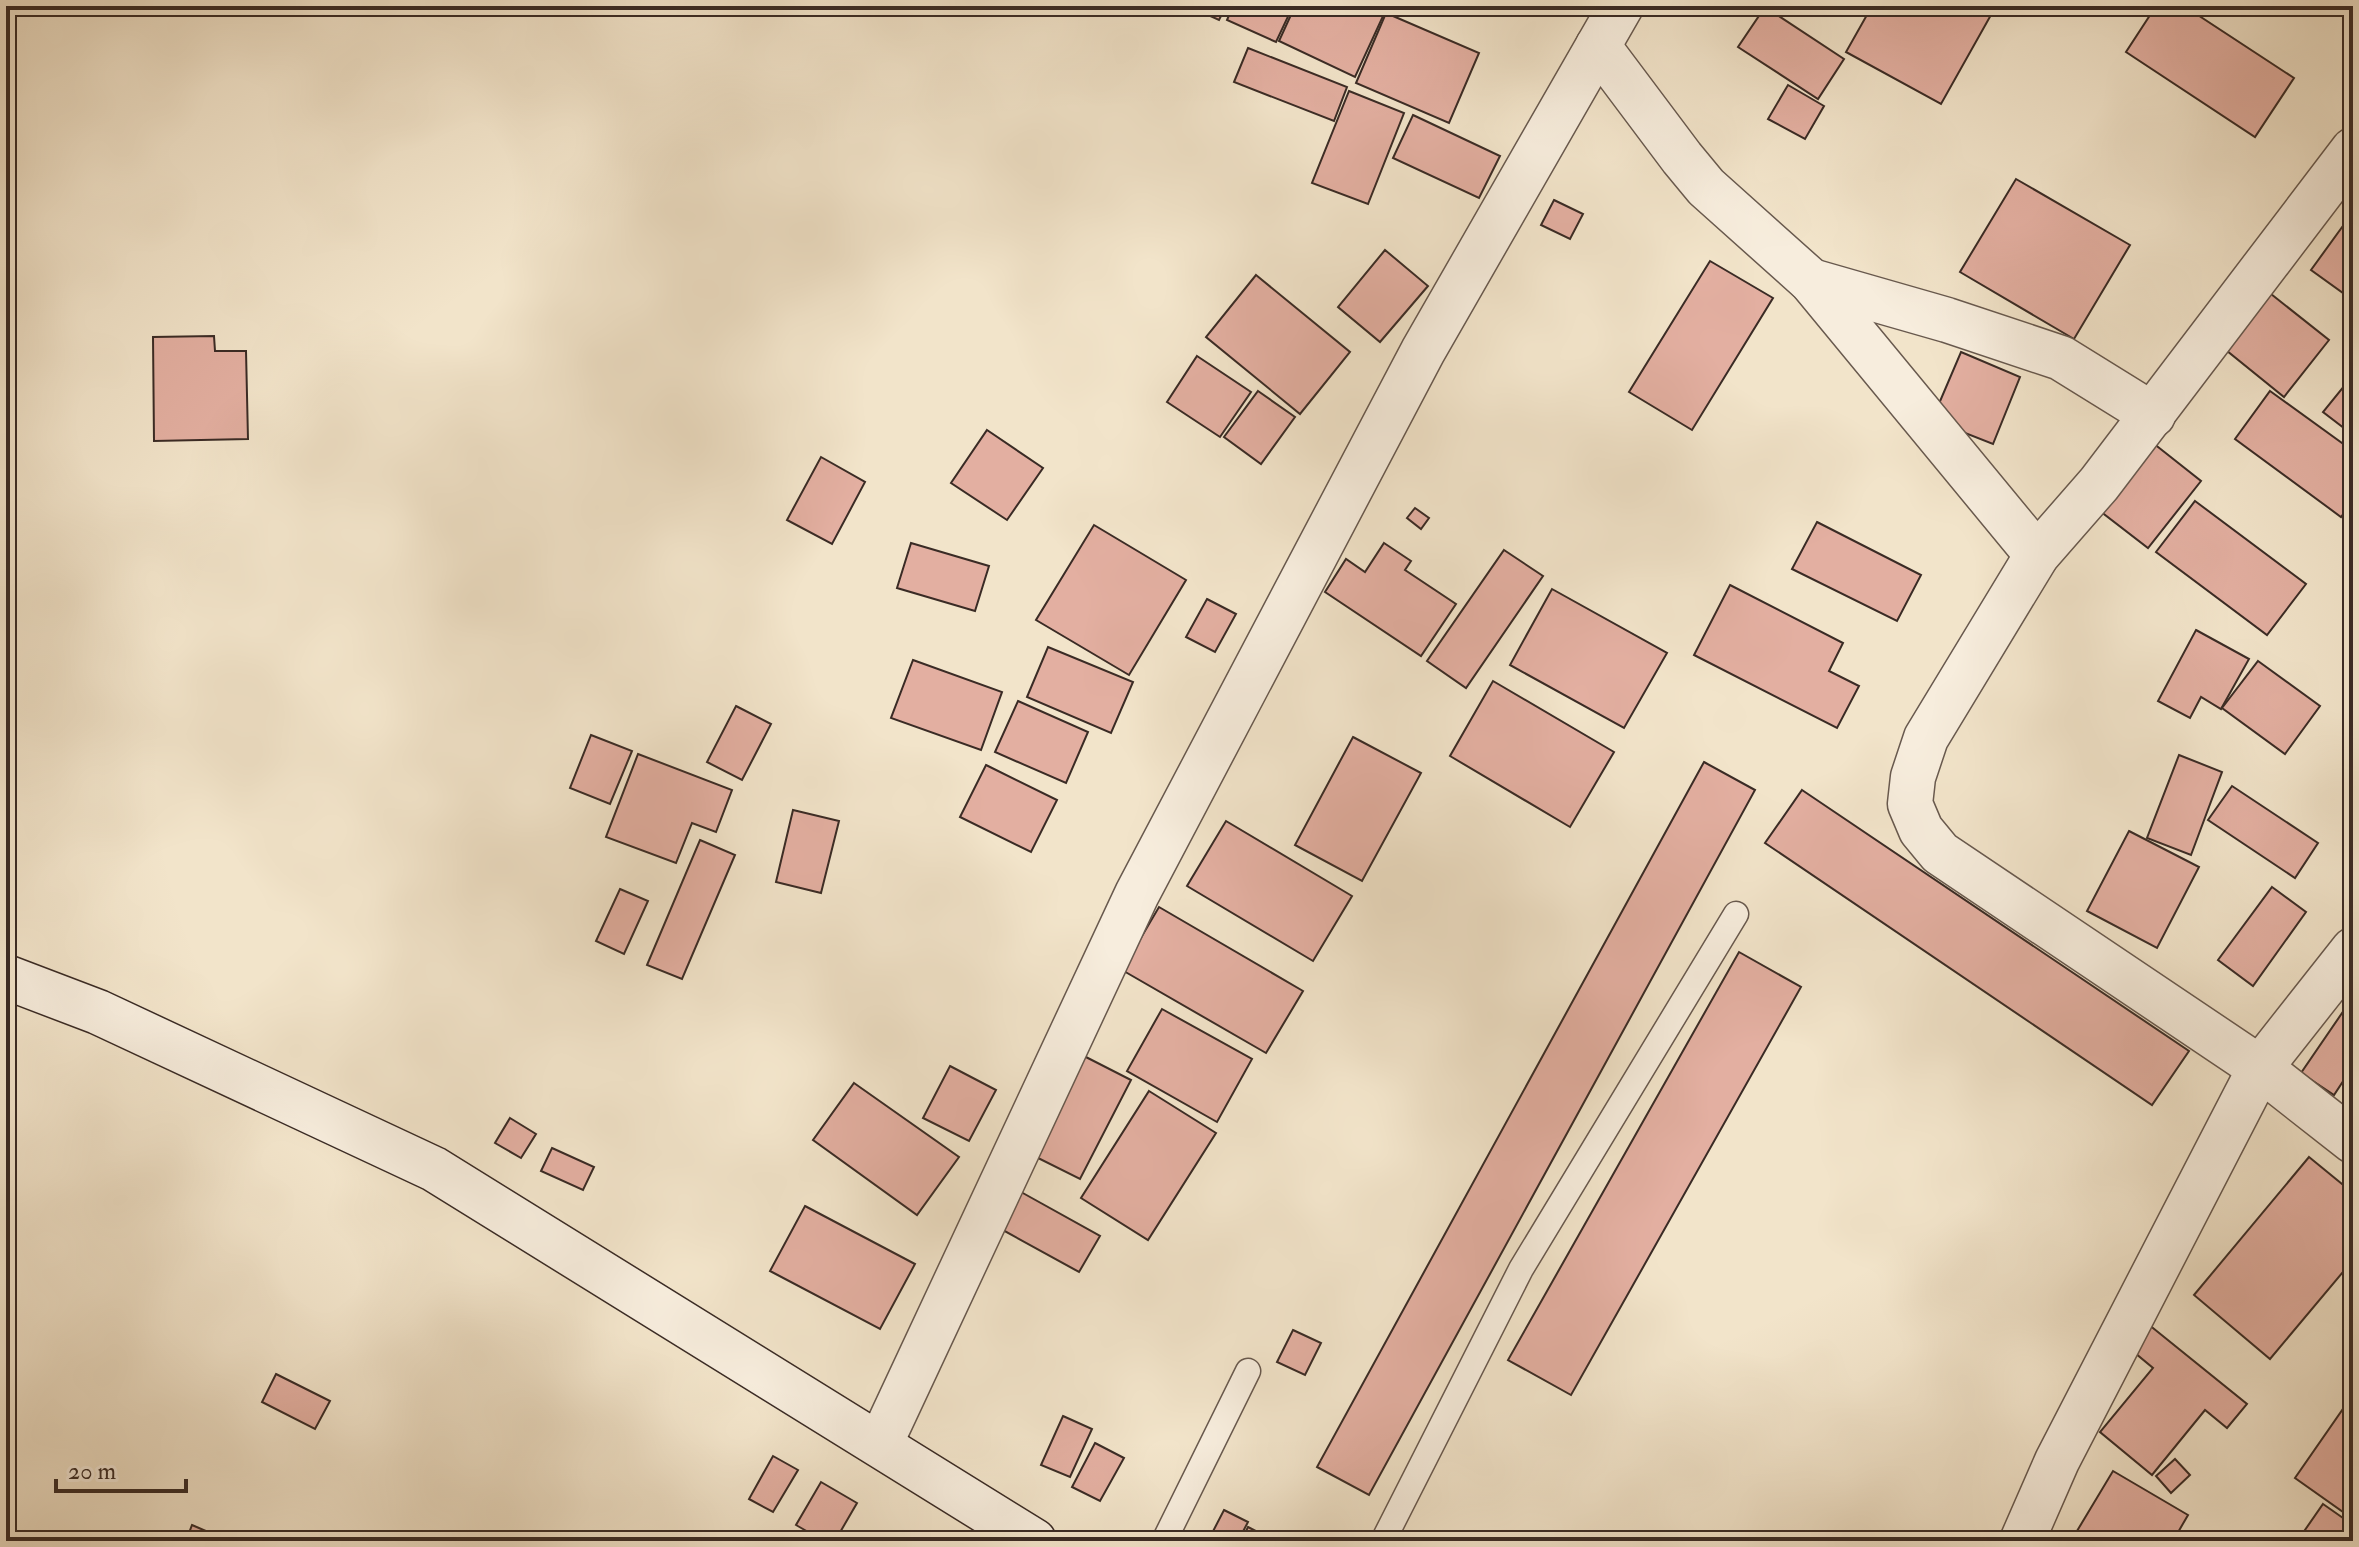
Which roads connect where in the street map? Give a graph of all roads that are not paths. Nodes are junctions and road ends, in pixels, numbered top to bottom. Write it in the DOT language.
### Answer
graph roads {
  1 [pos="1621,6"];
  2 [pos="1598,46"];
  3 [pos="2353,150"];
  4 [pos="1811,281"];
  5 [pos="2153,415"];
  6 [pos="2037,555"];
  7 [pos="1736,914"];
  8 [pos="2353,950"];
  9 [pos="6,977"];
  10 [pos="2260,1068"];
  11 [pos="2353,1141"];
  12 [pos="1248,1371"];
  13 [pos="880,1444"];
  14 [pos="1034,1541"];
  15 [pos="1164,1541"];
  16 [pos="1383,1541"];
  17 [pos="2022,1541"];
  1 -- 2 [label="street"];
  2 -- 4 [label="street"];
  2 -- 13 [label="street"];
  3 -- 5 [label="street"];
  4 -- 5 [label="street"];
  4 -- 6 [label="street"];
  5 -- 6 [label="street"];
  6 -- 10 [label="street"];
  7 -- 16 [label="lane"];
  8 -- 10 [label="street"];
  9 -- 13 [label="street"];
  10 -- 11 [label="street"];
  10 -- 17 [label="street"];
  12 -- 15 [label="lane"];
  13 -- 14 [label="street"];
}
